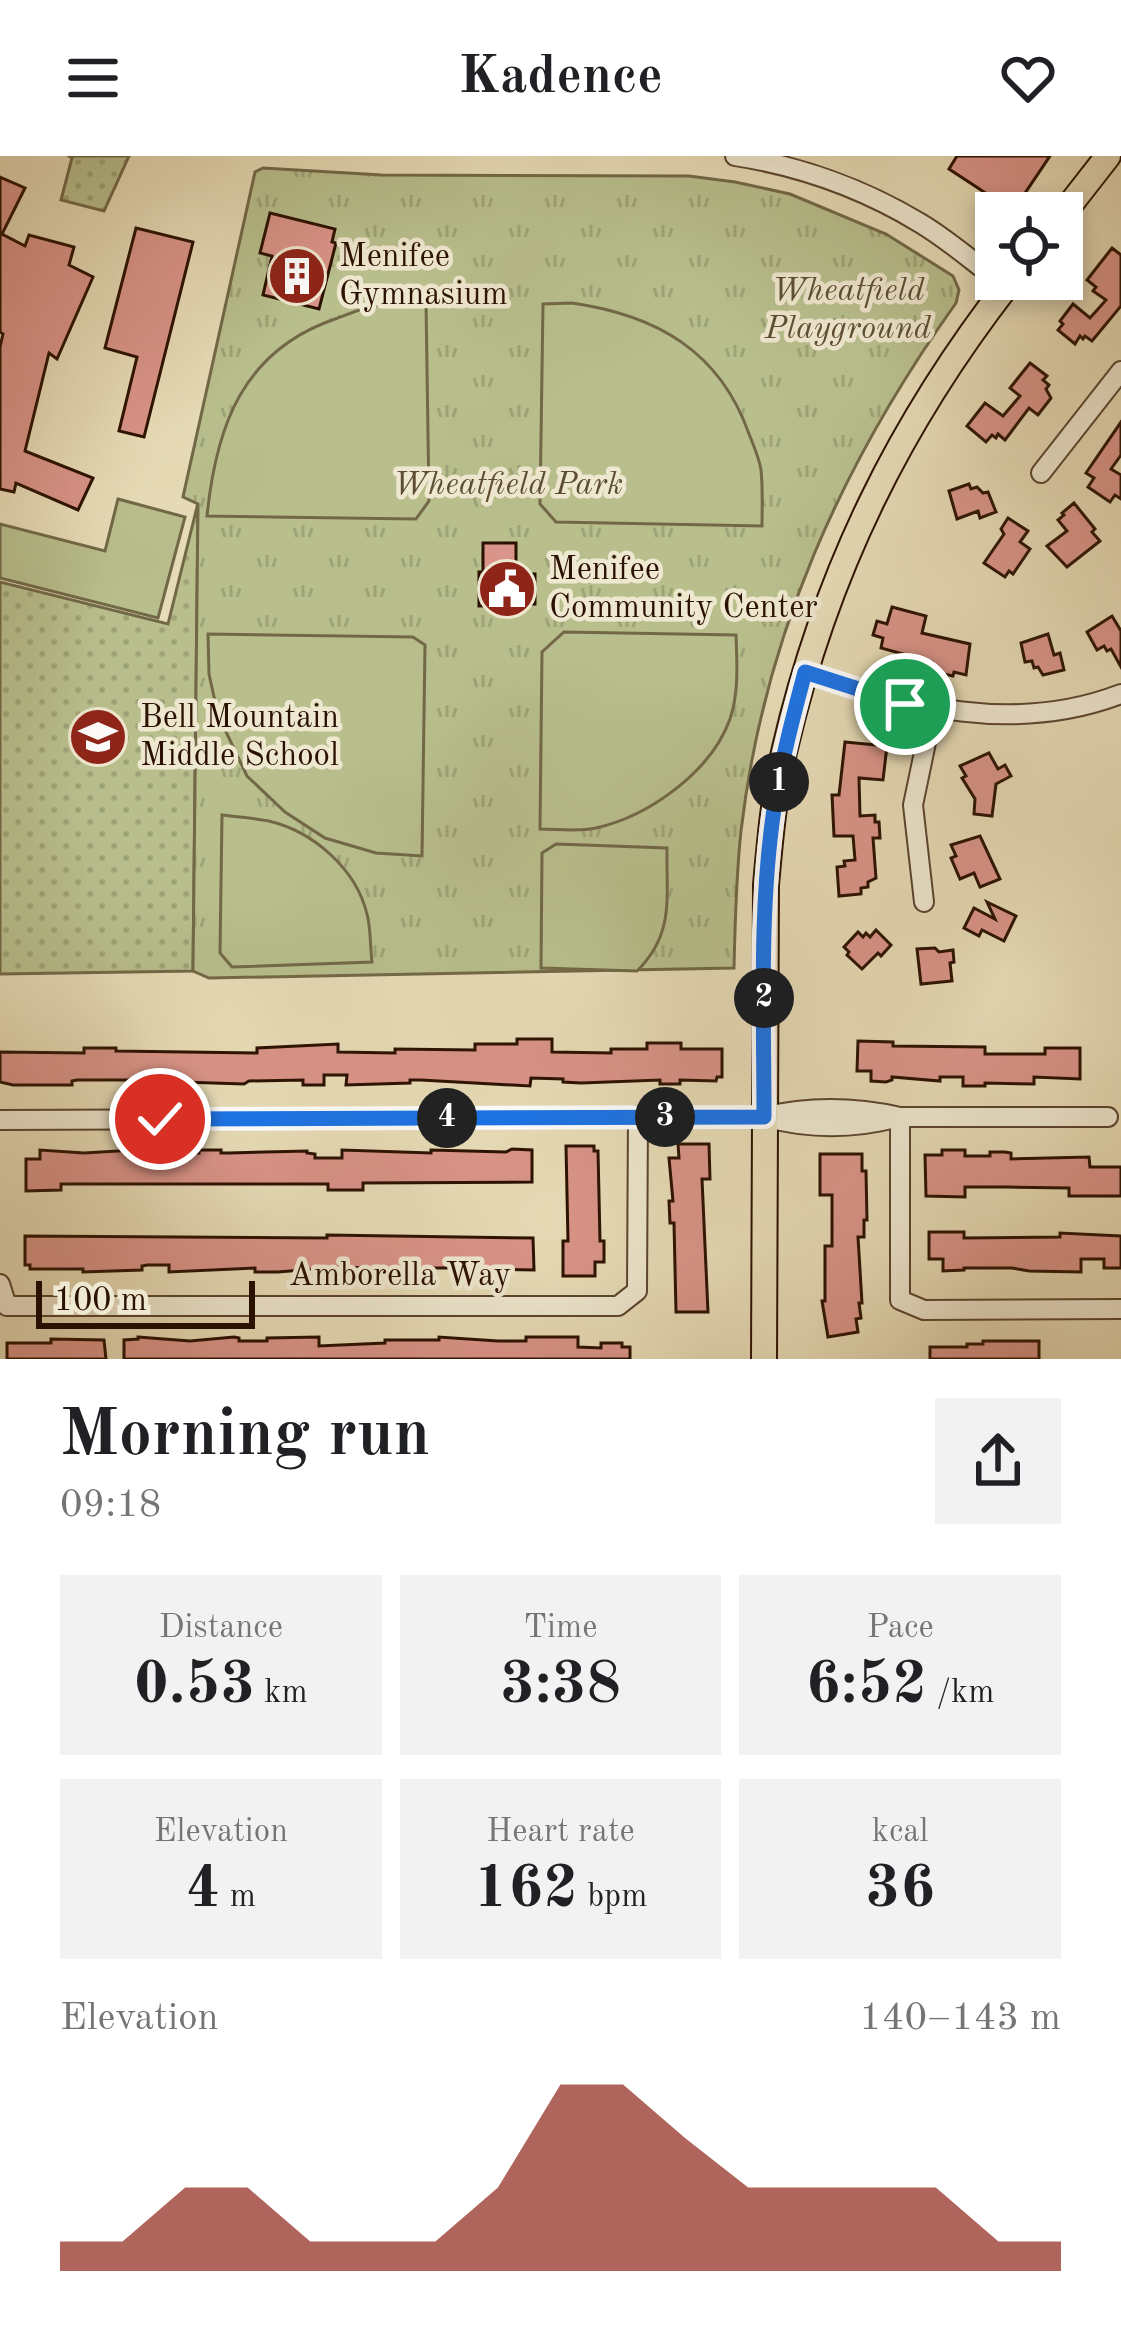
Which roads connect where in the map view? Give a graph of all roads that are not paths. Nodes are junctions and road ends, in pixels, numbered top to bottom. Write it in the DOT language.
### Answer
graph roads {
  1 [pos="734,156"];
  2 [pos="1108,156"];
  3 [pos="1080,192"];
  4 [pos="975,261"];
  5 [pos="991,300"];
  6 [pos="1121,371"];
  7 [pos="1041,473"];
  8 [pos="805,672"];
  9 [pos="1121,694"];
  10 [pos="933,709"];
  11 [pos="924,902"];
  12 [pos="638,1117"];
  13 [pos="764,1117"];
  14 [pos="899,1117"];
  15 [pos="1108,1117"];
  16 [pos="0,1120"];
  17 [pos="0,1284"];
  18 [pos="1121,1309"];
  19 [pos="764,1359"];
  1 -- 4 [label="street"];
  2 -- 3 [label="main road"];
  5 -- 8 [label="main road"];
  6 -- 7 [label="street"];
  8 -- 10 [label="street"];
  8 -- 13 [label="main road"];
  9 -- 10 [label="street"];
  10 -- 11 [label="street"];
  12 -- 13 [label="street"];
  12 -- 16 [label="street"];
  12 -- 17 [label="street, Amborella Way"];
  13 -- 14 [label="street"];
  13 -- 19 [label="main road"];
  14 -- 15 [label="street"];
  14 -- 18 [label="street"];
}
